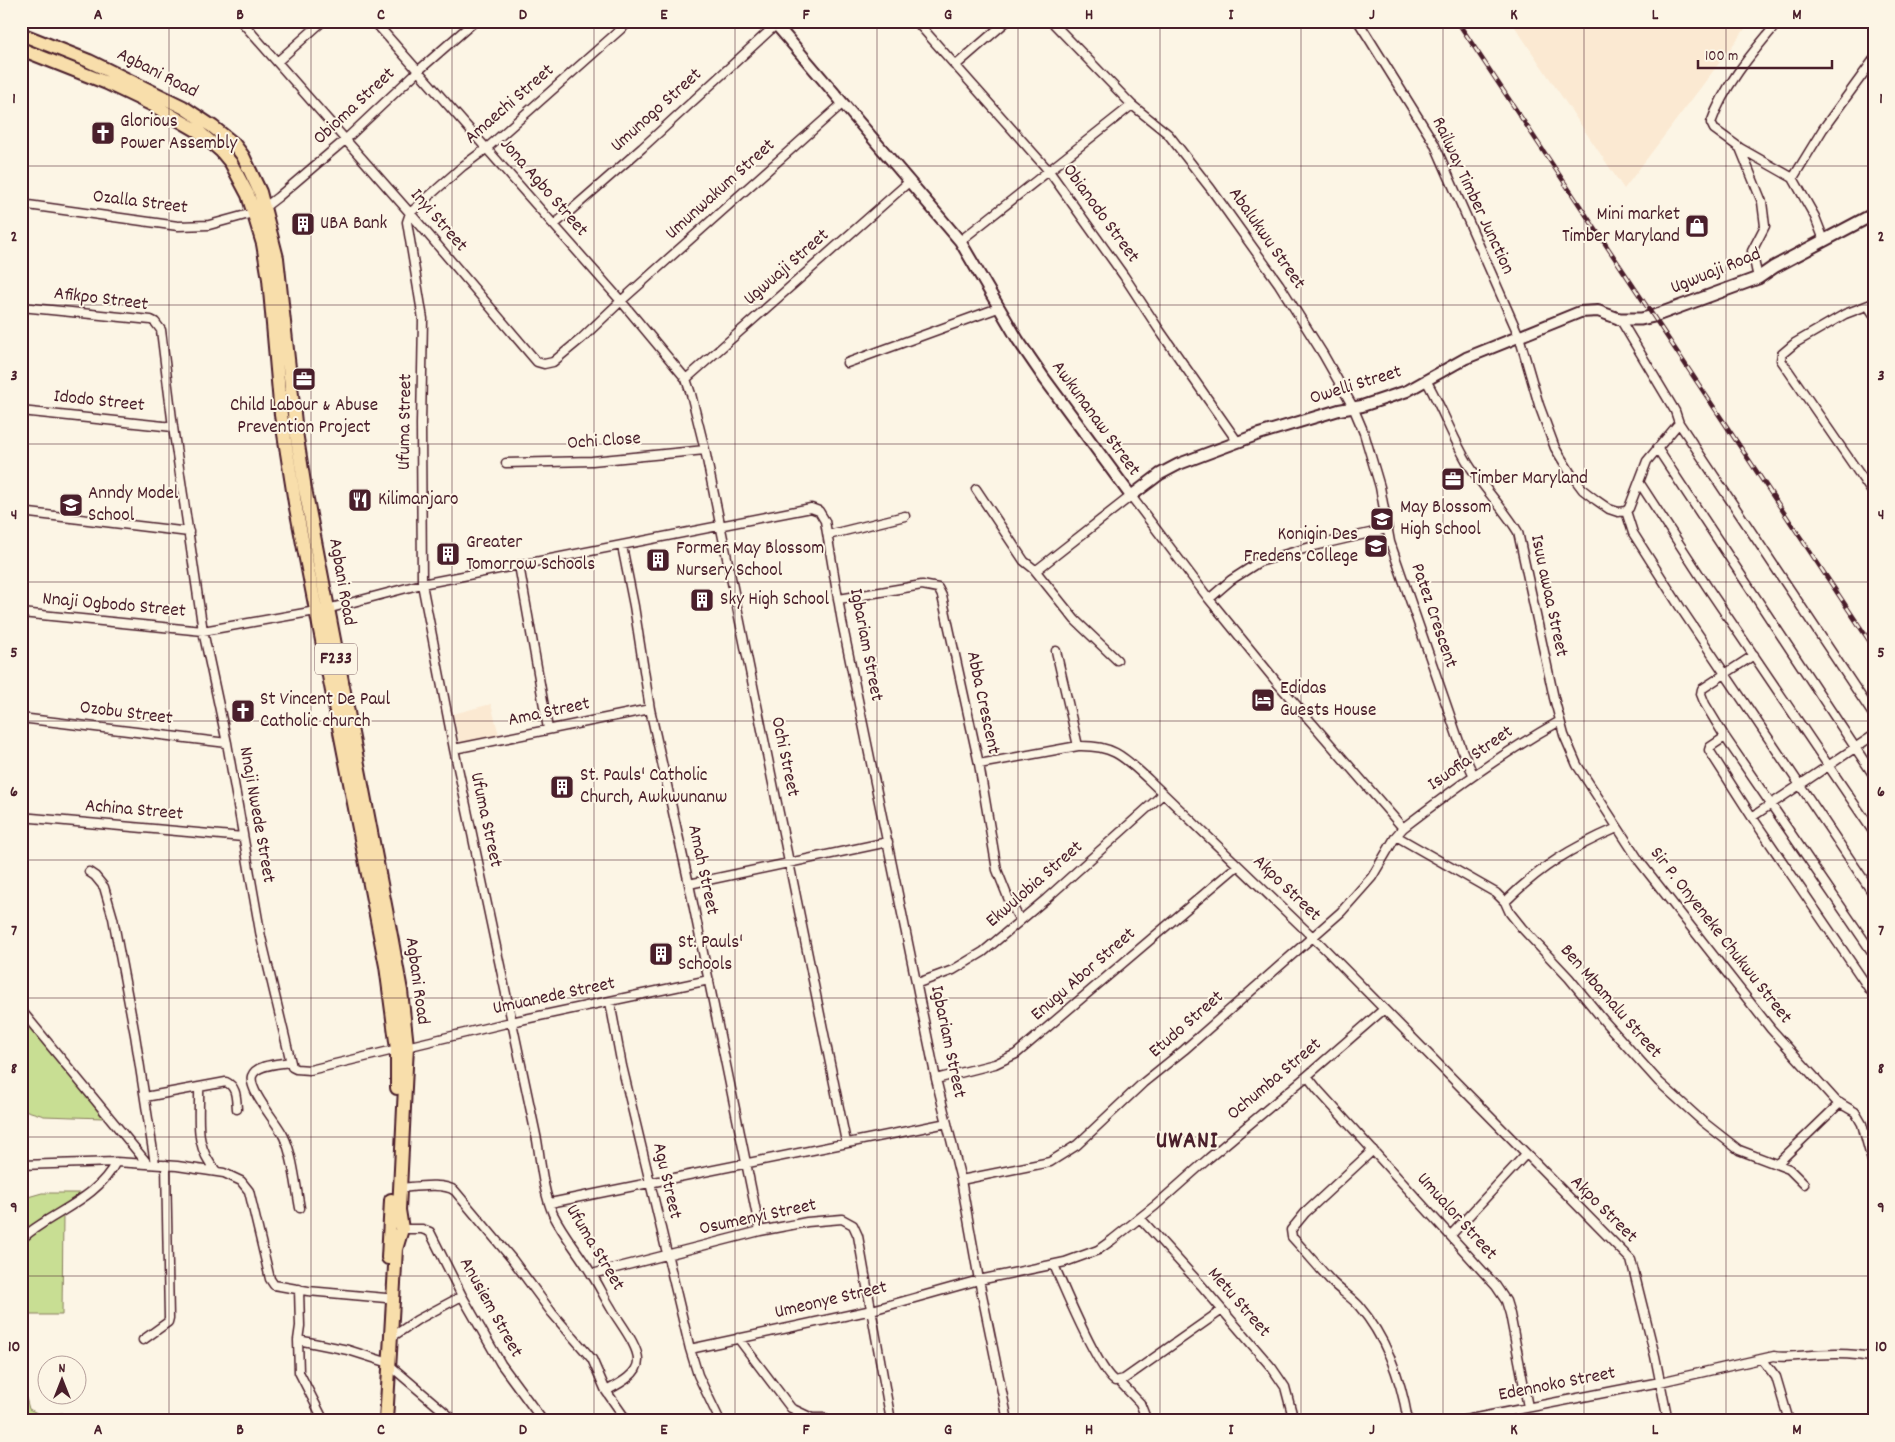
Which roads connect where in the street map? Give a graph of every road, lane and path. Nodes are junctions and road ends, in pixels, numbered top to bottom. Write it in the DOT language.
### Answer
graph roads {
  1 [pos="241,21"];
  2 [pos="323,21"];
  3 [pos="374,21"];
  4 [pos="475,21"];
  5 [pos="630,21"];
  6 [pos="916,21"];
  7 [pos="1007,21"];
  8 [pos="1051,21"];
  9 [pos="1358,21"];
  10 [pos="1779,21"];
  11 [pos="776,22"];
  12 [pos="21,34"];
  13 [pos="21,49"];
  14 [pos="1874,59"];
  15 [pos="277,62"];
  16 [pos="955,66"];
  17 [pos="418,71"];
  18 [pos="842,104"];
  19 [pos="1132,105"];
  20 [pos="345,140"];
  21 [pos="487,148"];
  22 [pos="1740,148"];
  23 [pos="1049,171"];
  24 [pos="1794,178"];
  25 [pos="910,181"];
  26 [pos="21,204"];
  27 [pos="259,210"];
  28 [pos="410,213"];
  29 [pos="1874,214"];
  30 [pos="554,225"];
  31 [pos="1824,240"];
  32 [pos="960,241"];
  33 [pos="1758,278"];
  34 [pos="621,301"];
  35 [pos="1871,305"];
  36 [pos="21,307"];
  37 [pos="998,308"];
  38 [pos="1874,315"];
  39 [pos="1620,319"];
  40 [pos="1519,336"];
  41 [pos="163,341"];
  42 [pos="847,363"];
  43 [pos="686,379"];
  44 [pos="1426,380"];
  45 [pos="1353,407"];
  46 [pos="21,411"];
  47 [pos="1679,423"];
  48 [pos="173,427"];
  49 [pos="1237,441"];
  50 [pos="1657,448"];
  51 [pos="705,450"];
  52 [pos="506,463"];
  53 [pos="1639,482"];
  54 [pos="976,489"];
  55 [pos="1874,495"];
  56 [pos="1131,496"];
  57 [pos="1626,511"];
  58 [pos="21,512"];
  59 [pos="905,516"];
  60 [pos="720,526"];
  61 [pos="1387,529"];
  62 [pos="188,532"];
  63 [pos="828,535"];
  64 [pos="622,546"];
  65 [pos="519,565"];
  66 [pos="1034,569"];
  67 [pos="422,584"];
  68 [pos="839,599"];
  69 [pos="1209,599"];
  70 [pos="322,610"];
  71 [pos="21,614"];
  72 [pos="203,631"];
  73 [pos="1056,650"];
  74 [pos="1754,655"];
  75 [pos="1117,660"];
  76 [pos="1725,673"];
  77 [pos="650,708"];
  78 [pos="1874,716"];
  79 [pos="21,718"];
  80 [pos="1560,721"];
  81 [pos="548,729"];
  82 [pos="1874,735"];
  83 [pos="1725,737"];
  84 [pos="227,743"];
  85 [pos="1078,746"];
  86 [pos="1855,748"];
  87 [pos="454,749"];
  88 [pos="979,764"];
  89 [pos="1827,766"];
  90 [pos="1473,774"];
  91 [pos="1874,776"];
  92 [pos="1800,786"];
  93 [pos="1163,794"];
  94 [pos="1771,804"];
  95 [pos="21,817"];
  96 [pos="1752,817"];
  97 [pos="1403,828"];
  98 [pos="1617,828"];
  99 [pos="1874,833"];
  100 [pos="1396,836"];
  101 [pos="243,837"];
  102 [pos="888,842"];
  103 [pos="790,862"];
  104 [pos="1237,866"];
  105 [pos="89,872"];
  106 [pos="689,884"];
  107 [pos="1874,895"];
  108 [pos="1505,902"];
  109 [pos="1020,920"];
  110 [pos="1312,937"];
  111 [pos="1874,955"];
  112 [pos="708,980"];
  113 [pos="918,983"];
  114 [pos="1874,996"];
  115 [pos="610,1002"];
  116 [pos="21,1010"];
  117 [pos="1383,1010"];
  118 [pos="511,1022"];
  119 [pos="402,1047"];
  120 [pos="290,1062"];
  121 [pos="1307,1076"];
  122 [pos="936,1079"];
  123 [pos="199,1087"];
  124 [pos="144,1096"];
  125 [pos="1840,1103"];
  126 [pos="237,1109"];
  127 [pos="947,1123"];
  128 [pos="846,1142"];
  129 [pos="1373,1150"];
  130 [pos="1526,1154"];
  131 [pos="116,1162"];
  132 [pos="747,1162"];
  133 [pos="151,1163"];
  134 [pos="166,1164"];
  135 [pos="1777,1164"];
  136 [pos="21,1165"];
  137 [pos="1874,1168"];
  138 [pos="216,1171"];
  139 [pos="961,1180"];
  140 [pos="649,1183"];
  141 [pos="1804,1184"];
  142 [pos="400,1188"];
  143 [pos="550,1203"];
  144 [pos="300,1208"];
  145 [pos="1140,1218"];
  146 [pos="402,1229"];
  147 [pos="760,1230"];
  148 [pos="1451,1235"];
  149 [pos="21,1240"];
  150 [pos="668,1254"];
  151 [pos="1054,1265"];
  152 [pos="592,1274"];
  153 [pos="979,1280"];
  154 [pos="299,1289"];
  155 [pos="462,1296"];
  156 [pos="386,1298"];
  157 [pos="872,1310"];
  158 [pos="1222,1310"];
  159 [pos="392,1337"];
  160 [pos="738,1338"];
  161 [pos="143,1340"];
  162 [pos="298,1340"];
  163 [pos="690,1349"];
  164 [pos="1874,1358"];
  165 [pos="1762,1359"];
  166 [pos="388,1364"];
  167 [pos="1119,1381"];
  168 [pos="1660,1382"];
  169 [pos="606,1391"];
  170 [pos="1528,1408"];
  171 [pos="824,1418"];
  172 [pos="324,1421"];
  173 [pos="379,1421"];
  174 [pos="386,1421"];
  175 [pos="455,1421"];
  176 [pos="543,1421"];
  177 [pos="627,1421"];
  178 [pos="720,1421"];
  179 [pos="890,1421"];
  180 [pos="1008,1421"];
  181 [pos="1147,1421"];
  182 [pos="1294,1421"];
  183 [pos="1408,1421"];
  184 [pos="1460,1421"];
  185 [pos="1668,1421"];
  186 [pos="1790,1421"];
  1 -- 15 [label="street, Inyi Street"];
  2 -- 15 [label="street"];
  3 -- 17 [label="street, Jona Agbo Street"];
  4 -- 17 [label="street, Obioma Street"];
  5 -- 21 [label="street, Amaechi Street"];
  6 -- 16 [label="street, Obianodo Street"];
  7 -- 16 [label="street"];
  8 -- 19 [label="street, Abalukwu Street"];
  9 -- 40 [label="street, Railway Timber Junction"];
  10 -- 22 [label="street"];
  11 -- 18 [label="street, Awkunanaw Street"];
  11 -- 30 [label="street, Umunogo Street"];
  12 -- 27 [label="main road, Agbani Road / F233"];
  13 -- 27 [label="main road, Agbani Road / F233"];
  14 -- 24 [label="street"];
  15 -- 20 [label="street, Inyi Street"];
  16 -- 23 [label="street, Obianodo Street"];
  17 -- 20 [label="street, Obioma Street"];
  17 -- 21 [label="street, Jona Agbo Street"];
  18 -- 25 [label="street, Awkunanaw Street"];
  18 -- 34 [label="street, Umunwakum Street"];
  19 -- 23 [label="street"];
  19 -- 45 [label="street, Abalukwu Street"];
  20 -- 27 [label="street, Obioma Street"];
  20 -- 28 [label="street, Inyi Street"];
  21 -- 28 [label="street, Amaechi Street"];
  21 -- 30 [label="street, Jona Agbo Street"];
  22 -- 24 [label="street"];
  22 -- 33 [label="street"];
  23 -- 32 [label="street"];
  23 -- 49 [label="street, Obianodo Street"];
  24 -- 31 [label="street"];
  25 -- 32 [label="street, Awkunanaw Street"];
  25 -- 43 [label="street, Ugwuaji Street"];
  26 -- 27 [label="street, Ozalla Street"];
  27 -- 70 [label="main road, Agbani Road / F233"];
  28 -- 34 [label="street, Inyi Street"];
  28 -- 67 [label="street, Ufuma Street"];
  29 -- 31 [label="main road, Ugwuaji Road"];
  30 -- 34 [label="street, Jona Agbo Street"];
  31 -- 33 [label="main road, Ugwuaji Road"];
  32 -- 37 [label="street, Awkunanaw Street"];
  33 -- 39 [label="main road, Ugwuaji Road"];
  34 -- 43 [label="street, Jona Agbo Street"];
  35 -- 38 [label="street"];
  35 -- 55 [label="street"];
  36 -- 41 [label="street, Afikpo Street"];
  37 -- 42 [label="street"];
  37 -- 56 [label="street, Awkunanaw Street"];
  39 -- 40 [label="street, Owelli Street"];
  39 -- 47 [label="street"];
  40 -- 44 [label="street, Owelli Street"];
  40 -- 57 [label="street, Railway Timber Junction"];
  41 -- 48 [label="street, Nnaji Nwede Street"];
  43 -- 51 [label="street, Ochi Street"];
  44 -- 45 [label="street, Owelli Street"];
  44 -- 80 [label="street, Isuu awaa Street"];
  45 -- 49 [label="street, Owelli Street"];
  45 -- 61 [label="street, Patez Crescent"];
  46 -- 48 [label="street, Idodo Street"];
  47 -- 50 [label="street"];
  47 -- 78 [label="street"];
  48 -- 62 [label="street, Nnaji Nwede Street"];
  49 -- 56 [label="street, Owelli Street"];
  50 -- 53 [label="street"];
  50 -- 86 [label="street"];
  51 -- 52 [label="street, Ochi Close"];
  51 -- 60 [label="street, Ochi Street"];
  53 -- 57 [label="street"];
  53 -- 74 [label="street"];
  54 -- 66 [label="street"];
  56 -- 66 [label="street"];
  56 -- 69 [label="street, Awkunanaw Street"];
  57 -- 76 [label="street"];
  58 -- 62 [label="street"];
  59 -- 63 [label="street"];
  60 -- 63 [label="street, Igbariam Street"];
  60 -- 64 [label="street, Igbariam Street"];
  60 -- 103 [label="street, Ochi Street"];
  61 -- 69 [label="street"];
  61 -- 90 [label="street, Patez Crescent"];
  62 -- 72 [label="street, Nnaji Nwede Street"];
  63 -- 68 [label="street, Igbariam Street"];
  64 -- 65 [label="street, Igbariam Street"];
  64 -- 77 [label="street, Amah Street"];
  65 -- 67 [label="street, Igbariam Street"];
  65 -- 81 [label="street"];
  66 -- 75 [label="street"];
  67 -- 70 [label="street, Igbariam Street"];
  67 -- 87 [label="street, Ufuma Street"];
  68 -- 88 [label="street, Abba Crescent"];
  68 -- 102 [label="street, Igbariam Street"];
  69 -- 97 [label="street, Awkunanaw Street"];
  70 -- 72 [label="street, Nnaji Ogbodo Street"];
  70 -- 119 [label="main road, Agbani Road / F233"];
  71 -- 72 [label="street, Nnaji Ogbodo Street"];
  72 -- 84 [label="street, Nnaji Nwede Street"];
  73 -- 85 [label="street"];
  74 -- 76 [label="street"];
  74 -- 89 [label="street"];
  76 -- 83 [label="street"];
  76 -- 92 [label="street"];
  77 -- 81 [label="street, Ama Street"];
  77 -- 106 [label="street, Amah Street"];
  79 -- 84 [label="street, Ozobu Street"];
  80 -- 90 [label="street, Isuofia Street"];
  80 -- 98 [label="street, Isuu awaa Street"];
  81 -- 87 [label="street, Ama Street"];
  82 -- 86 [label="street"];
  83 -- 94 [label="street"];
  83 -- 96 [label="street"];
  84 -- 101 [label="street, Nnaji Nwede Street"];
  85 -- 88 [label="street, Akpo Street"];
  85 -- 93 [label="street, Akpo Street"];
  86 -- 89 [label="street"];
  86 -- 91 [label="street"];
  87 -- 118 [label="street, Ufuma Street"];
  88 -- 109 [label="street, Abba Crescent"];
  89 -- 92 [label="street"];
  89 -- 99 [label="street"];
  90 -- 97 [label="street, Isuofia Street"];
  92 -- 94 [label="street"];
  92 -- 107 [label="street"];
  93 -- 104 [label="street, Akpo Street"];
  93 -- 109 [label="street, Ekwulobia Street"];
  94 -- 96 [label="street"];
  94 -- 111 [label="street"];
  95 -- 101 [label="street, Achina Street"];
  96 -- 114 [label="street"];
  97 -- 100 [label="street, Isuofia Street"];
  98 -- 108 [label="street"];
  98 -- 125 [label="street, Sir P. Onyeneke Chukwu Street"];
  100 -- 108 [label="street, Ben Mbamalu Street"];
  100 -- 110 [label="street, Etudo Street"];
  101 -- 120 [label="street, Nnaji Nwede Street"];
  102 -- 103 [label="street"];
  102 -- 113 [label="street, Igbariam Street"];
  103 -- 106 [label="street"];
  103 -- 128 [label="street, Ochi Street"];
  104 -- 110 [label="street, Akpo Street"];
  104 -- 122 [label="street, Enugu Abor Street"];
  105 -- 124 [label="street"];
  106 -- 112 [label="street, Amah Street"];
  108 -- 135 [label="street, Ben Mbamalu Street"];
  109 -- 113 [label="street, Ekwulobia Street"];
  110 -- 117 [label="street, Akpo Street"];
  110 -- 139 [label="street, Etudo Street"];
  112 -- 115 [label="street, Umuanede Street"];
  112 -- 132 [label="street, Amah Street"];
  113 -- 122 [label="street, Igbariam Street"];
  115 -- 118 [label="street, Umuanede Street"];
  115 -- 140 [label="street, Agu Street"];
  116 -- 133 [label="street"];
  117 -- 121 [label="street, Ochumba Street"];
  117 -- 130 [label="street, Akpo Street"];
  118 -- 119 [label="street, Umuanede Street"];
  118 -- 143 [label="street, Ufuma Street"];
  119 -- 120 [label="street"];
  119 -- 142 [label="main road, Agbani Road / F233"];
  119 -- 156 [label="main road, Agbani Road / F233"];
  120 -- 144 [label="street"];
  121 -- 129 [label="street, Umualor Street"];
  121 -- 145 [label="street, Ochumba Street"];
  122 -- 127 [label="street, Igbariam Street"];
  123 -- 124 [label="street"];
  123 -- 126 [label="street"];
  123 -- 138 [label="street"];
  124 -- 133 [label="street"];
  125 -- 135 [label="street"];
  125 -- 137 [label="street, Sir P. Onyeneke Chukwu Street"];
  127 -- 128 [label="street"];
  127 -- 139 [label="street, Igbariam Street"];
  128 -- 132 [label="street"];
  129 -- 148 [label="street, Umualor Street"];
  129 -- 183 [label="street"];
  130 -- 148 [label="street"];
  130 -- 168 [label="street, Akpo Street"];
  131 -- 133 [label="street"];
  131 -- 136 [label="street"];
  131 -- 149 [label="street"];
  132 -- 140 [label="street"];
  132 -- 147 [label="street, Amah Street"];
  133 -- 134 [label="street"];
  134 -- 138 [label="street"];
  134 -- 161 [label="street"];
  135 -- 141 [label="street, Ben Mbamalu Street"];
  138 -- 154 [label="street"];
  139 -- 153 [label="street, Igbariam Street"];
  140 -- 143 [label="street"];
  140 -- 150 [label="street, Agu Street"];
  142 -- 146 [label="main road, Agbani Road / F233"];
  142 -- 169 [label="street"];
  143 -- 152 [label="street, Ufuma Street"];
  145 -- 151 [label="street, Ochumba Street"];
  145 -- 158 [label="street, Metu Street"];
  146 -- 155 [label="street, Anusiem Street"];
  146 -- 159 [label="main road, Agbani Road / F233"];
  147 -- 150 [label="street, Osumenyi Street"];
  147 -- 157 [label="street, Osumenyi Street"];
  148 -- 170 [label="street, Umualor Street"];
  150 -- 152 [label="street, Osumenyi Street"];
  150 -- 163 [label="street, Agu Street"];
  151 -- 153 [label="street, Ochumba Street"];
  151 -- 167 [label="street"];
  152 -- 169 [label="street, Ufuma Street"];
  153 -- 157 [label="street, Umeonye Street"];
  153 -- 180 [label="street, Igbariam Street"];
  154 -- 156 [label="street"];
  154 -- 162 [label="street"];
  155 -- 159 [label="street"];
  155 -- 176 [label="street, Anusiem Street"];
  156 -- 166 [label="main road, Agbani Road / F233"];
  157 -- 160 [label="street, Umeonye Street"];
  157 -- 179 [label="street, Osumenyi Street"];
  158 -- 167 [label="street"];
  158 -- 182 [label="street, Metu Street"];
  159 -- 166 [label="main road, Agbani Road / F233"];
  160 -- 163 [label="street, Umeonye Street"];
  160 -- 171 [label="street"];
  162 -- 166 [label="street"];
  162 -- 172 [label="street"];
  163 -- 178 [label="street, Agu Street"];
  164 -- 165 [label="street, Edennoko Street"];
  165 -- 168 [label="street, Edennoko Street"];
  165 -- 186 [label="street"];
  166 -- 173 [label="main road, Agbani Road / F233"];
  166 -- 174 [label="main road, Agbani Road / F233"];
  166 -- 175 [label="street"];
  167 -- 181 [label="street"];
  168 -- 170 [label="street, Edennoko Street"];
  168 -- 185 [label="street, Akpo Street"];
  169 -- 177 [label="street"];
  170 -- 184 [label="street, Edennoko Street"];
}
